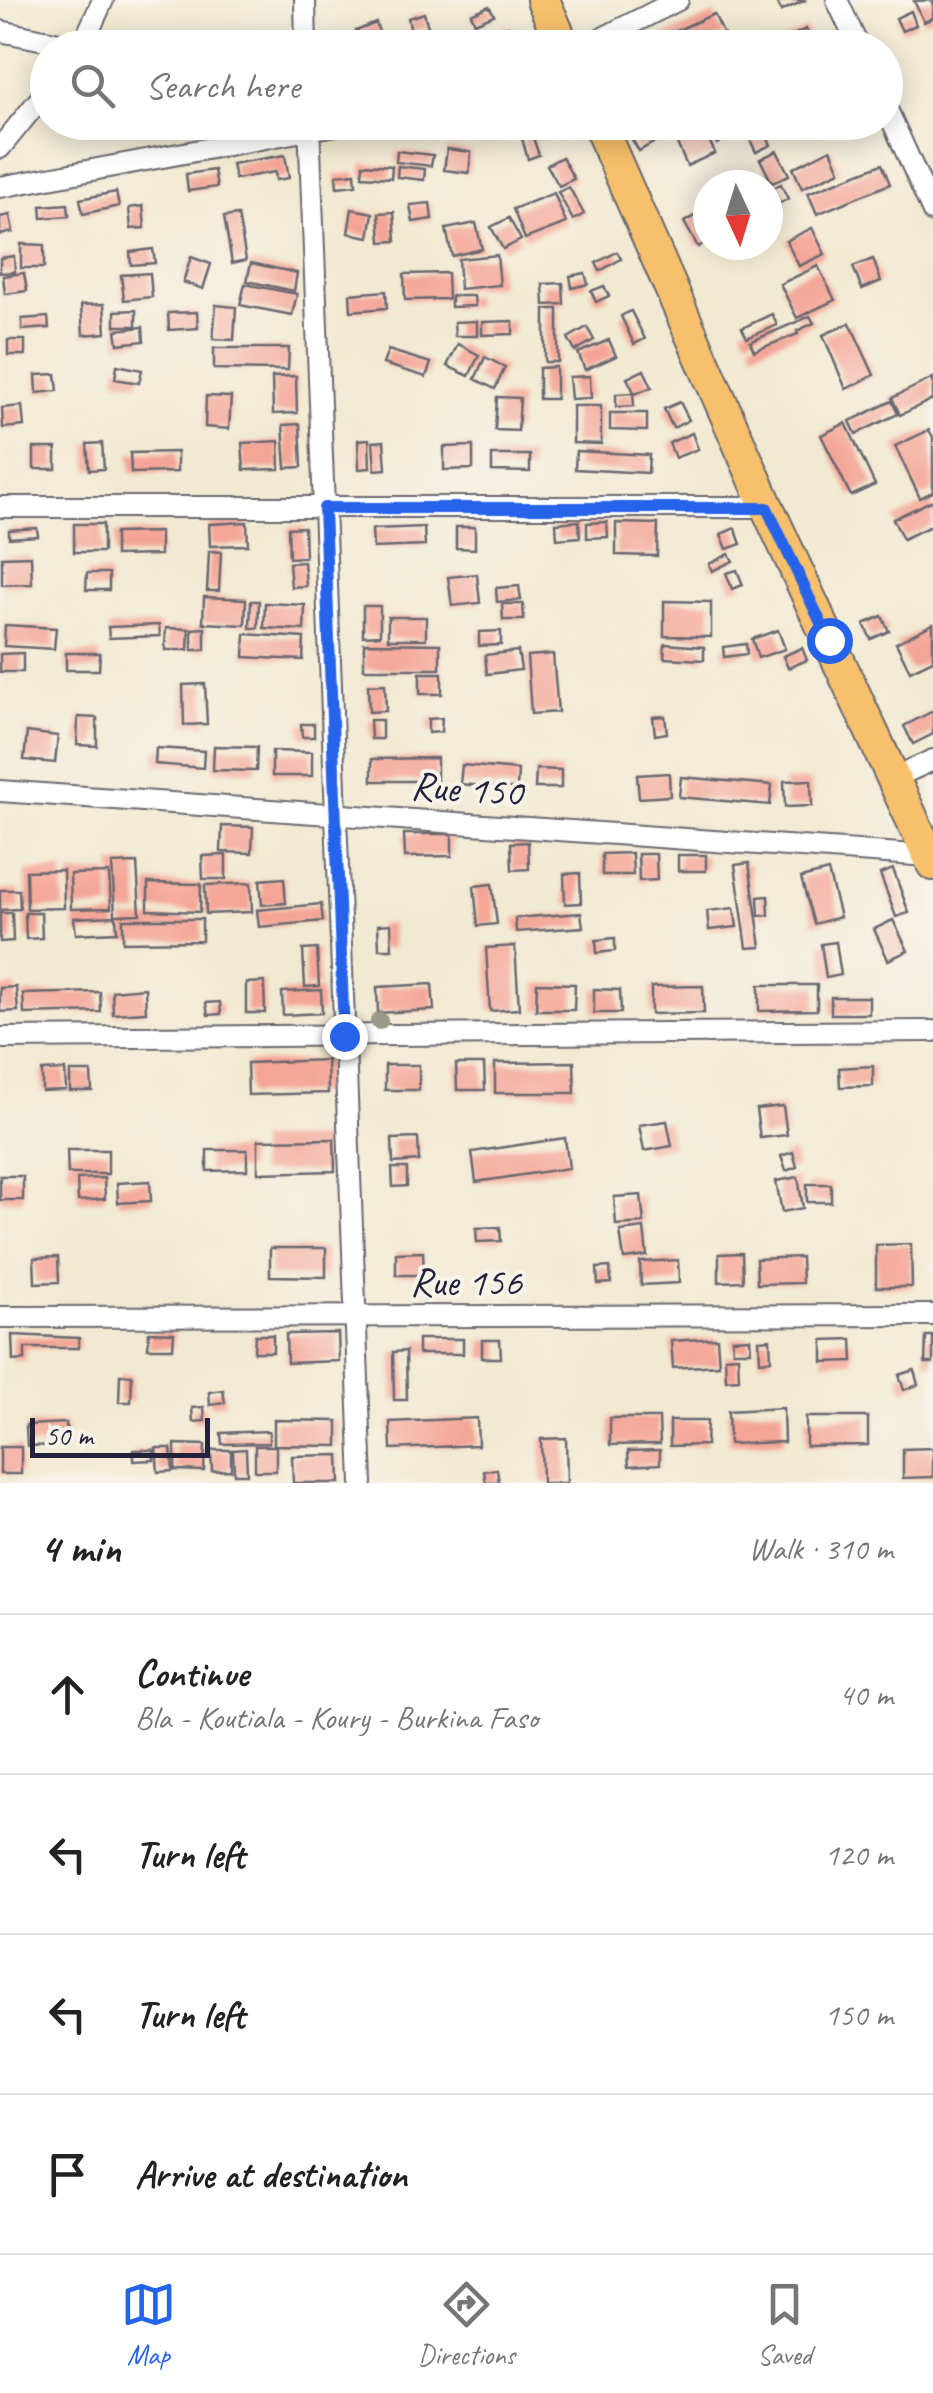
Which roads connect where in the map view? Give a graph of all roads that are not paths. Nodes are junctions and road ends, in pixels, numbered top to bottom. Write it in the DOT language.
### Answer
graph roads {
  1 [pos="103,0"];
  2 [pos="305,0"];
  3 [pos="543,0"];
  4 [pos="678,0"];
  5 [pos="837,0"];
  6 [pos="90,30"];
  7 [pos="306,30"];
  8 [pos="556,30"];
  9 [pos="619,30"];
  10 [pos="850,30"];
  11 [pos="0,31"];
  12 [pos="30,37"];
  13 [pos="30,111"];
  14 [pos="246,140"];
  15 [pos="309,140"];
  16 [pos="606,140"];
  17 [pos="901,140"];
  18 [pos="0,148"];
  19 [pos="0,187"];
  20 [pos="933,212"];
  21 [pos="0,508"];
  22 [pos="324,508"];
  23 [pos="767,508"];
  24 [pos="933,760"];
  25 [pos="893,778"];
  26 [pos="0,791"];
  27 [pos="336,814"];
  28 [pos="931,860"];
  29 [pos="933,1031"];
  30 [pos="344,1036"];
  31 [pos="0,1038"];
  32 [pos="933,1315"];
  33 [pos="356,1316"];
  34 [pos="0,1318"];
  35 [pos="362,1483"];
  1 -- 6 [label="street"];
  2 -- 7 [label="street"];
  3 -- 8 [label="main road"];
  4 -- 9 [label="street"];
  5 -- 10 [label="street"];
  11 -- 12 [label="street"];
  13 -- 18 [label="street"];
  14 -- 19 [label="street"];
  15 -- 22 [label="street"];
  16 -- 23 [label="main road"];
  17 -- 20 [label="street"];
  21 -- 22 [label="street"];
  22 -- 23 [label="street"];
  22 -- 27 [label="street"];
  23 -- 25 [label="main road"];
  24 -- 25 [label="street"];
  25 -- 28 [label="main road"];
  26 -- 27 [label="street, Rue 150"];
  27 -- 28 [label="street, Rue 150"];
  27 -- 30 [label="street"];
  29 -- 30 [label="street"];
  30 -- 31 [label="street"];
  30 -- 33 [label="street"];
  32 -- 33 [label="street, Rue 156"];
  33 -- 34 [label="street, Rue 156"];
  33 -- 35 [label="street"];
}
